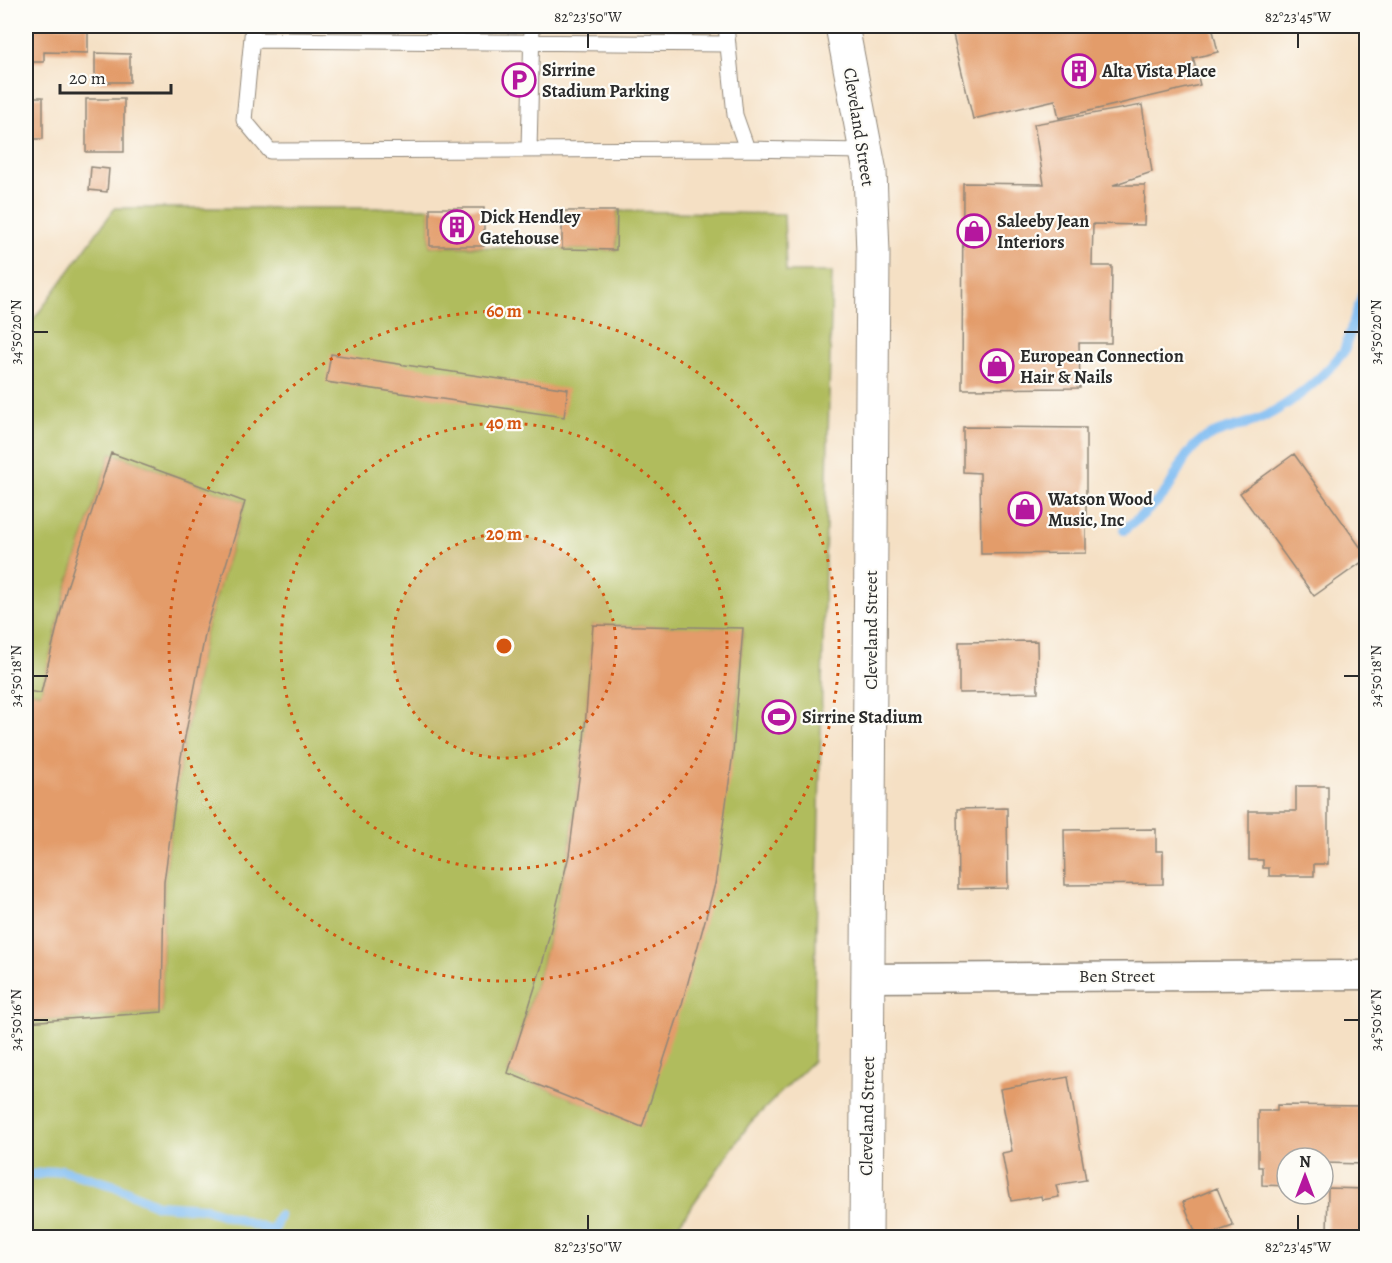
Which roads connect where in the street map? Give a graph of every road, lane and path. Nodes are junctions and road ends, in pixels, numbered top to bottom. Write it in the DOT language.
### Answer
graph roads {
  1 [pos="532,26"];
  2 [pos="726,26"];
  3 [pos="842,26"];
  4 [pos="253,33"];
  5 [pos="532,42"];
  6 [pos="728,44"];
  7 [pos="747,149"];
  8 [pos="529,150"];
  9 [pos="866,151"];
  10 [pos="1366,975"];
  11 [pos="868,978"];
  12 [pos="866,1238"];
  1 -- 5 [label="lane"];
  2 -- 6 [label="lane"];
  3 -- 9 [label="street, Cleveland Street"];
  4 -- 5 [label="lane"];
  4 -- 8 [label="lane"];
  5 -- 6 [label="lane"];
  5 -- 8 [label="lane"];
  6 -- 7 [label="lane"];
  7 -- 8 [label="lane"];
  7 -- 9 [label="lane"];
  9 -- 11 [label="street, Cleveland Street"];
  10 -- 11 [label="street, Ben Street"];
  11 -- 12 [label="street, Cleveland Street"];
}
